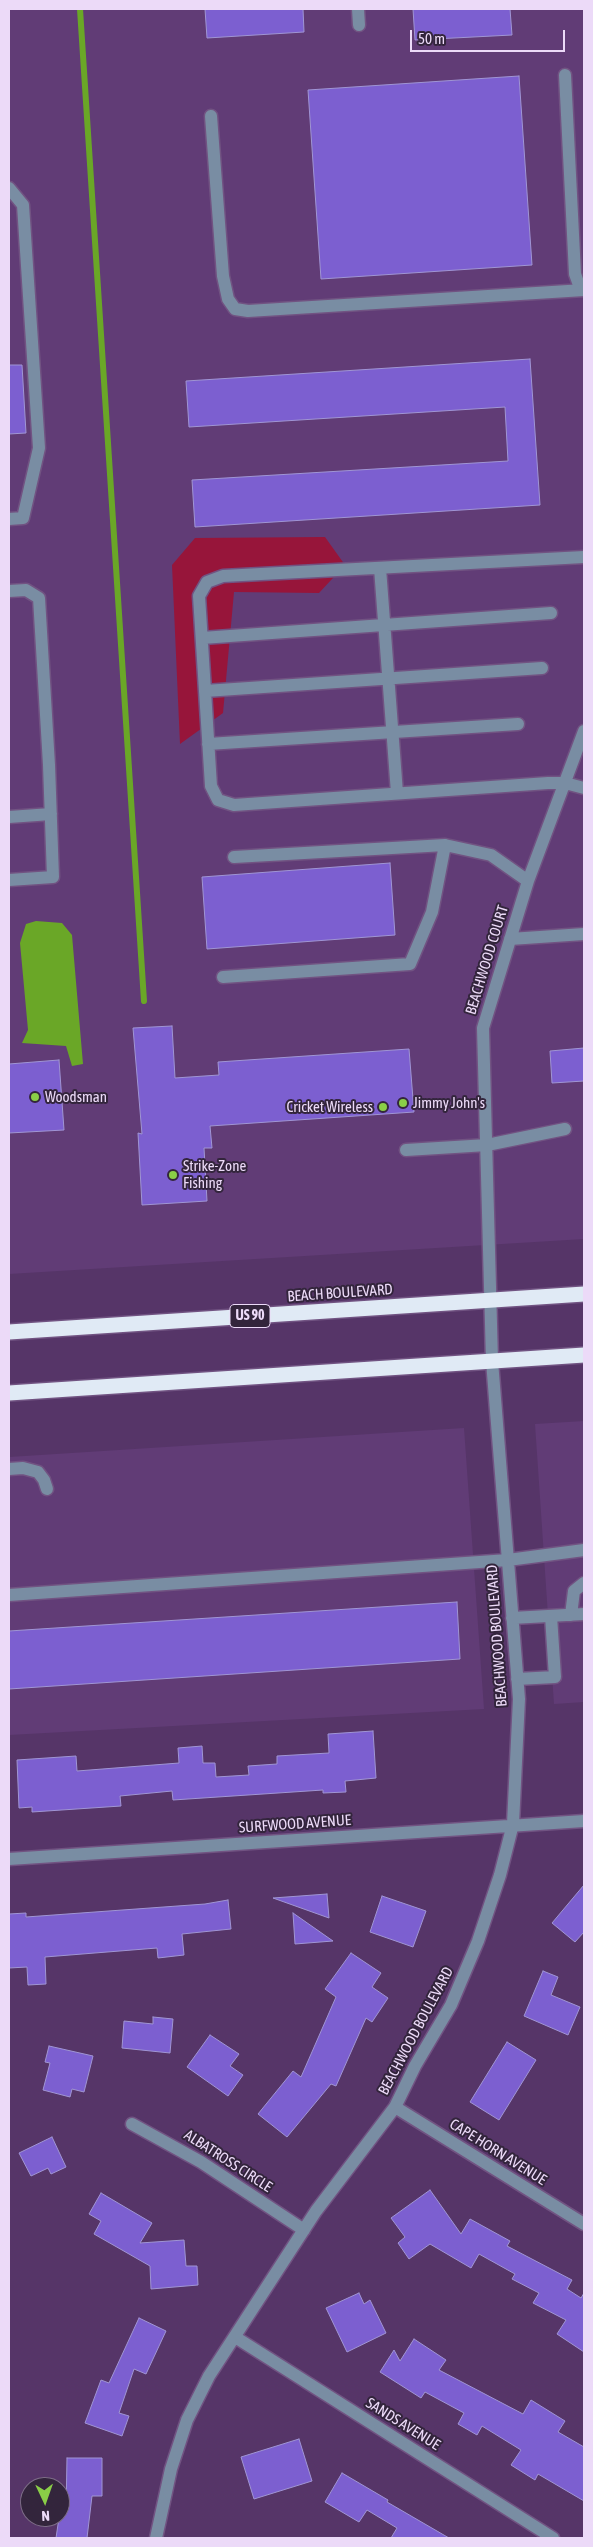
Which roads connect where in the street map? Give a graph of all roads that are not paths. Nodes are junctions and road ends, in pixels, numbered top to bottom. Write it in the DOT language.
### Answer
graph roads {
  1 [pos="358,9"];
  2 [pos="359,25"];
  3 [pos="565,74"];
  4 [pos="211,116"];
  5 [pos="9,188"];
  6 [pos="584,289"];
  7 [pos="9,519"];
  8 [pos="584,557"];
  9 [pos="380,568"];
  10 [pos="9,591"];
  11 [pos="552,613"];
  12 [pos="384,625"];
  13 [pos="202,638"];
  14 [pos="542,668"];
  15 [pos="388,678"];
  16 [pos="205,690"];
  17 [pos="518,724"];
  18 [pos="584,731"];
  19 [pos="392,732"];
  20 [pos="208,744"];
  21 [pos="565,783"];
  22 [pos="584,788"];
  23 [pos="397,793"];
  24 [pos="52,814"];
  25 [pos="9,817"];
  26 [pos="446,845"];
  27 [pos="234,858"];
  28 [pos="9,880"];
  29 [pos="528,881"];
  30 [pos="584,934"];
  31 [pos="510,939"];
  32 [pos="223,977"];
  33 [pos="565,1129"];
  34 [pos="487,1145"];
  35 [pos="406,1150"];
  36 [pos="584,1294"];
  37 [pos="492,1300"];
  38 [pos="9,1332"];
  39 [pos="584,1355"];
  40 [pos="492,1361"];
  41 [pos="9,1393"];
  42 [pos="9,1468"];
  43 [pos="47,1488"];
  44 [pos="584,1550"];
  45 [pos="508,1560"];
  46 [pos="584,1583"];
  47 [pos="9,1596"];
  48 [pos="578,1614"];
  49 [pos="551,1616"];
  50 [pos="512,1618"];
  51 [pos="517,1680"];
  52 [pos="584,1821"];
  53 [pos="513,1824"];
  54 [pos="9,1859"];
  55 [pos="395,2107"];
  56 [pos="132,2124"];
  57 [pos="584,2224"];
  58 [pos="304,2230"];
  59 [pos="235,2338"];
  60 [pos="156,2538"];
  61 [pos="553,2538"];
  1 -- 2 [label="street"];
  3 -- 6 [label="street"];
  4 -- 6 [label="street"];
  5 -- 7 [label="street"];
  8 -- 9 [label="street"];
  9 -- 12 [label="street"];
  9 -- 13 [label="street"];
  10 -- 24 [label="street"];
  11 -- 12 [label="street"];
  12 -- 13 [label="street"];
  12 -- 15 [label="street"];
  13 -- 16 [label="street"];
  14 -- 15 [label="street"];
  15 -- 16 [label="street"];
  15 -- 19 [label="street"];
  16 -- 20 [label="street"];
  17 -- 19 [label="street"];
  18 -- 21 [label="street, BEACHWOOD COURT"];
  19 -- 20 [label="street"];
  19 -- 23 [label="street"];
  20 -- 23 [label="street"];
  21 -- 22 [label="street"];
  21 -- 23 [label="street"];
  21 -- 29 [label="street, BEACHWOOD COURT"];
  24 -- 25 [label="street"];
  24 -- 28 [label="street"];
  26 -- 27 [label="street"];
  26 -- 29 [label="street"];
  26 -- 32 [label="street"];
  29 -- 31 [label="street, BEACHWOOD COURT"];
  30 -- 31 [label="street"];
  31 -- 34 [label="street, BEACHWOOD COURT"];
  33 -- 34 [label="street"];
  34 -- 35 [label="street"];
  34 -- 37 [label="street, BEACHWOOD COURT"];
  36 -- 37 [label="highway, BEACH BOULEVARD / US 90"];
  37 -- 38 [label="highway, BEACH BOULEVARD / US 90"];
  37 -- 40 [label="street, BEACHWOOD BOULEVARD"];
  39 -- 40 [label="highway"];
  40 -- 41 [label="highway"];
  40 -- 45 [label="street, BEACHWOOD BOULEVARD"];
  42 -- 43 [label="street"];
  44 -- 45 [label="street"];
  45 -- 47 [label="street"];
  45 -- 50 [label="street, BEACHWOOD BOULEVARD"];
  46 -- 48 [label="street"];
  48 -- 49 [label="street"];
  49 -- 50 [label="street"];
  49 -- 51 [label="street"];
  50 -- 51 [label="street, BEACHWOOD BOULEVARD"];
  51 -- 53 [label="street, BEACHWOOD BOULEVARD"];
  52 -- 53 [label="street, SURFWOOD AVENUE"];
  53 -- 54 [label="street, SURFWOOD AVENUE"];
  53 -- 55 [label="street, BEACHWOOD BOULEVARD"];
  55 -- 57 [label="street, CAPE HORN AVENUE"];
  55 -- 58 [label="street, BEACHWOOD BOULEVARD"];
  56 -- 58 [label="street, ALBATROSS CIRCLE"];
  58 -- 59 [label="street, BEACHWOOD BOULEVARD"];
  59 -- 60 [label="street, BEACHWOOD BOULEVARD"];
  59 -- 61 [label="street, SANDS AVENUE"];
}
